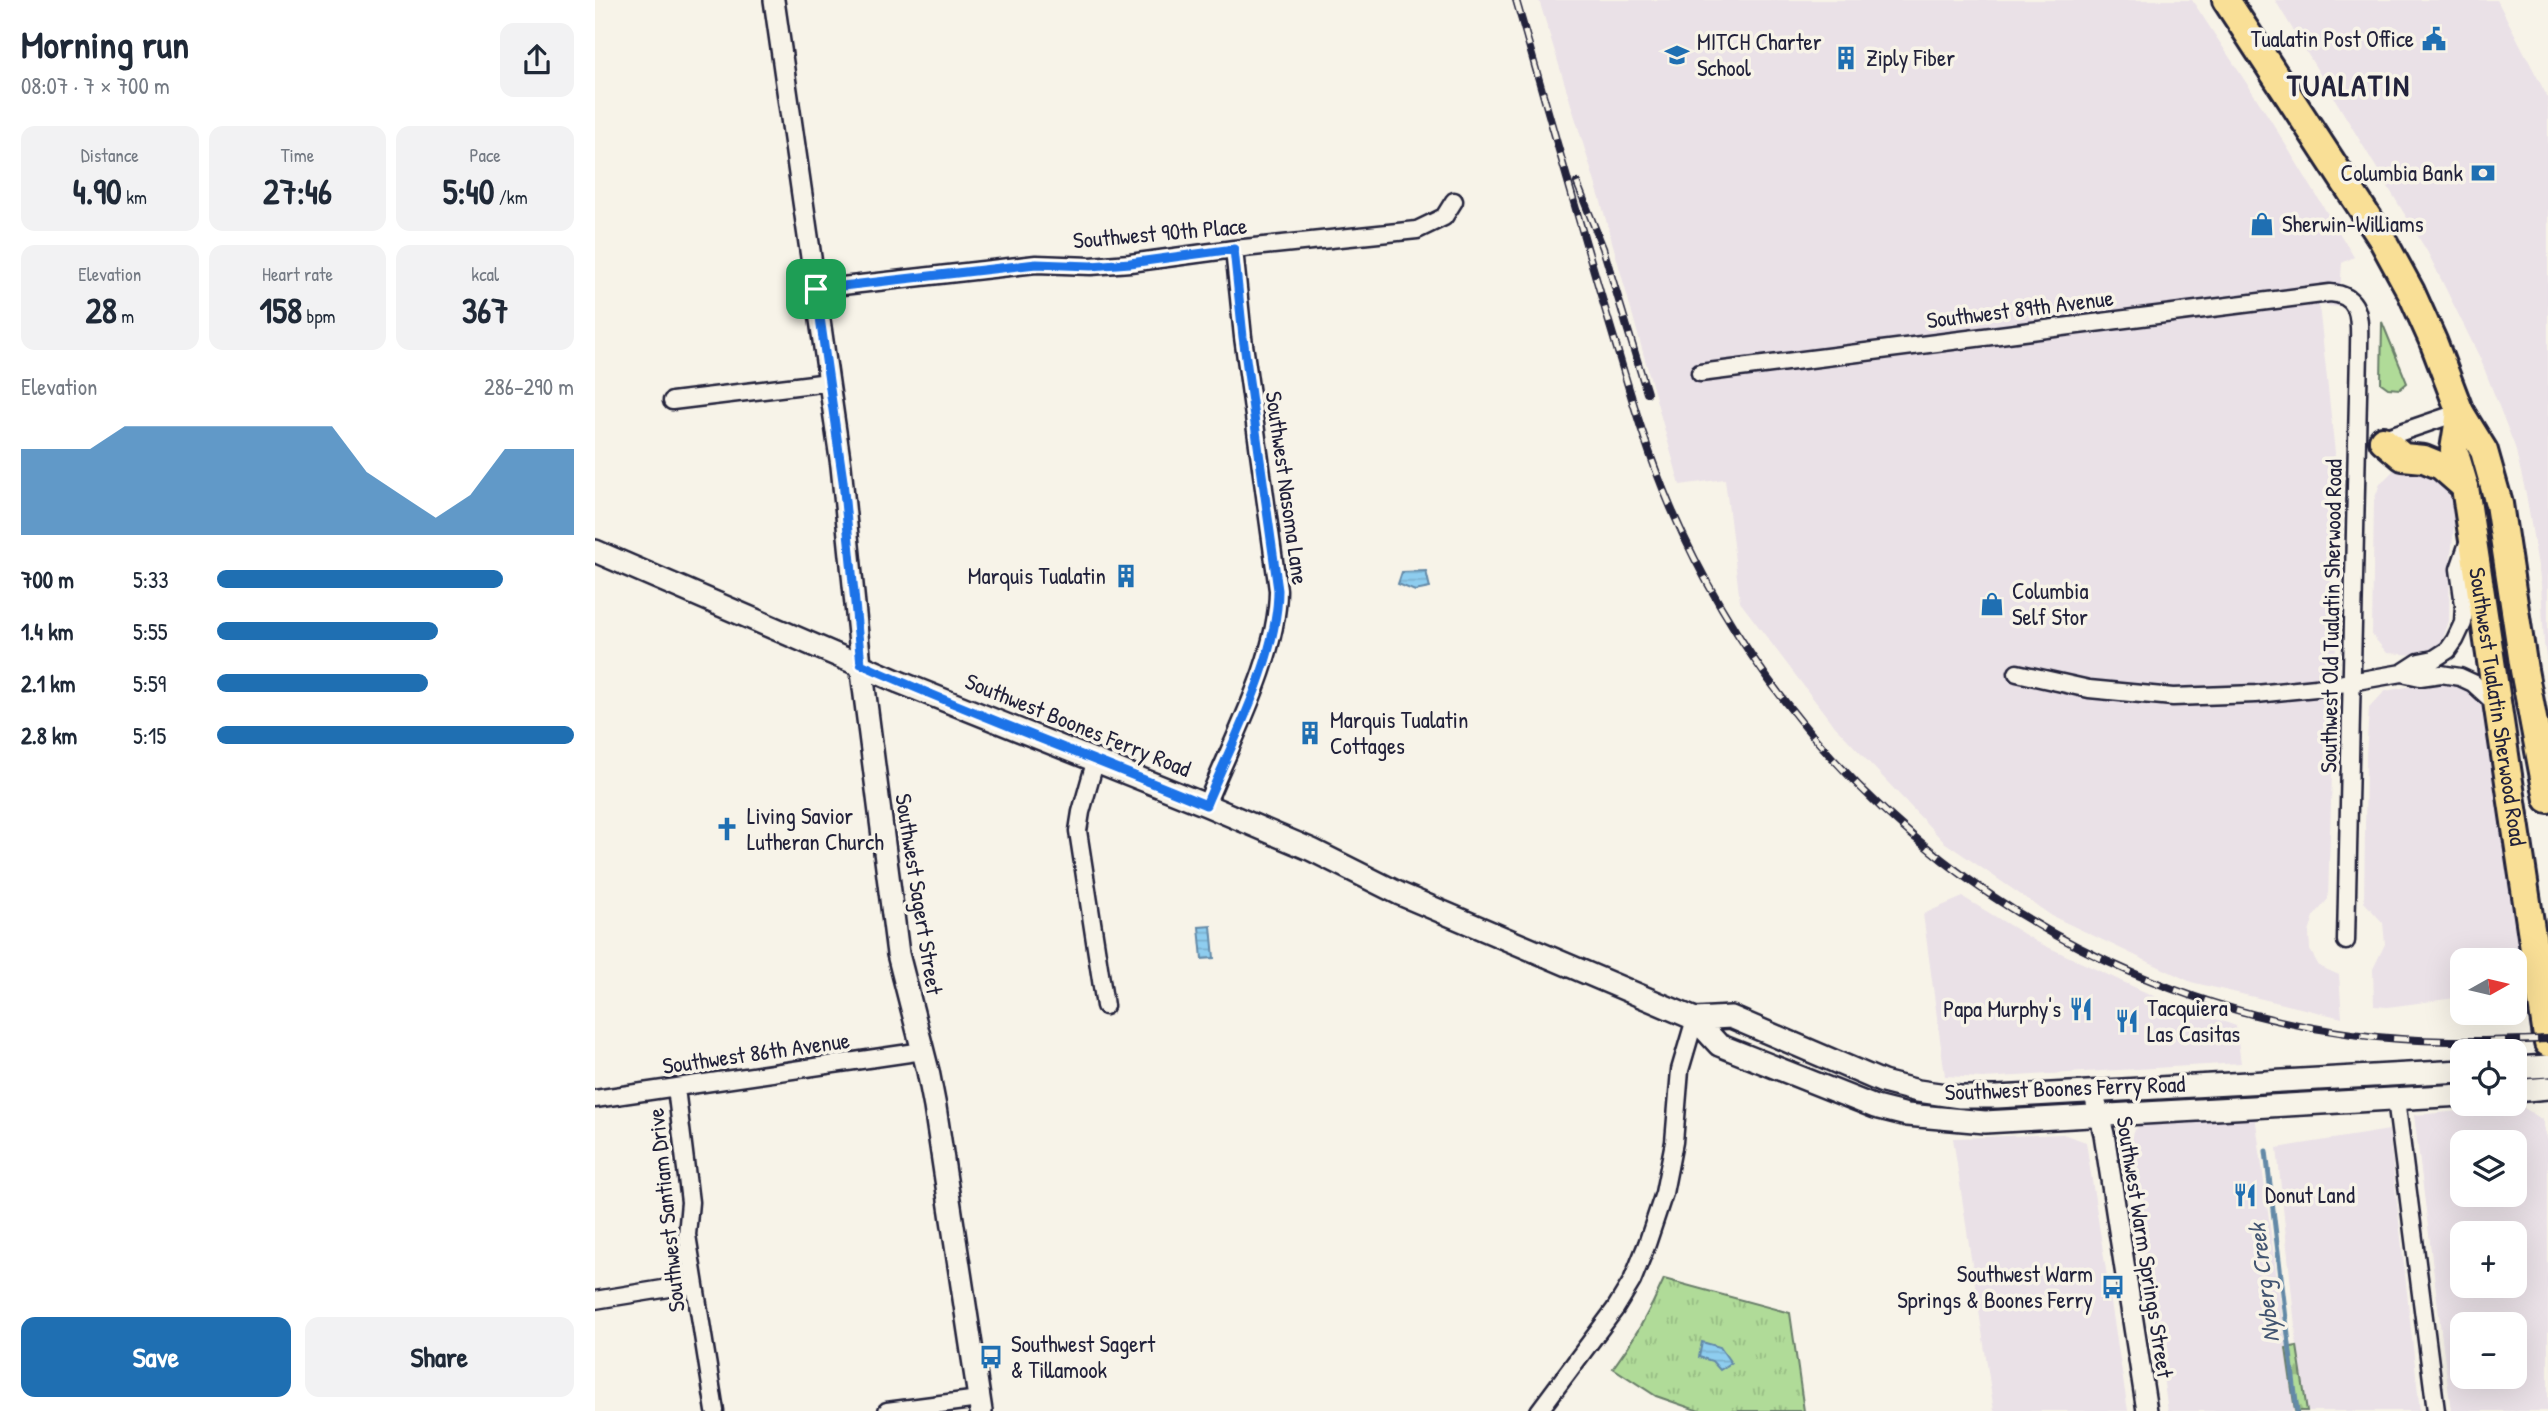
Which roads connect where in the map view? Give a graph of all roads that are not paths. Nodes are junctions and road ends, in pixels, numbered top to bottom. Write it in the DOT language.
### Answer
graph roads {
  1 [pos="774,0"];
  2 [pos="2226,0"];
  3 [pos="1454,201"];
  4 [pos="1234,249"];
  5 [pos="816,289"];
  6 [pos="2346,297"];
  7 [pos="1700,373"];
  8 [pos="829,382"];
  9 [pos="672,401"];
  10 [pos="2460,412"];
  11 [pos="2370,440"];
  12 [pos="2465,487"];
  13 [pos="2472,533"];
  14 [pos="595,551"];
  15 [pos="861,664"];
  16 [pos="2017,673"];
  17 [pos="2402,673"];
  18 [pos="2352,681"];
  19 [pos="2496,704"];
  20 [pos="1096,759"];
  21 [pos="2548,799"];
  22 [pos="1206,805"];
  23 [pos="2346,941"];
  24 [pos="1105,1006"];
  25 [pos="1695,1019"];
  26 [pos="2548,1043"];
  27 [pos="923,1051"];
  28 [pos="2548,1066"];
  29 [pos="2527,1067"];
  30 [pos="2450,1072"];
  31 [pos="676,1088"];
  32 [pos="2548,1088"];
  33 [pos="2527,1090"];
  34 [pos="2093,1091"];
  35 [pos="2450,1096"];
  36 [pos="595,1099"];
  37 [pos="2396,1099"];
  38 [pos="2099,1114"];
  39 [pos="694,1283"];
  40 [pos="595,1300"];
  41 [pos="980,1405"];
  42 [pos="715,1411"];
  43 [pos="887,1411"];
  44 [pos="1539,1411"];
  45 [pos="2147,1411"];
  46 [pos="2436,1411"];
  1 -- 5 [label="street, Southwest Sagert Street"];
  2 -- 10 [label="highway, Southwest Tualatin Sherwood Road"];
  3 -- 4 [label="street, Southwest 90th Place"];
  4 -- 5 [label="street, Southwest 90th Place"];
  4 -- 22 [label="street, Southwest Nasoma Lane"];
  5 -- 8 [label="street, Southwest Sagert Street"];
  6 -- 7 [label="street, Southwest 89th Avenue"];
  6 -- 11 [label="street, Southwest Old Tualatin Sherwood Road"];
  8 -- 9 [label="street"];
  8 -- 15 [label="street, Southwest Sagert Street"];
  10 -- 11 [label="street"];
  10 -- 12 [label="highway, Southwest Tualatin Sherwood Road"];
  10 -- 21 [label="highway, Southwest Tualatin Sherwood Road"];
  11 -- 12 [label="highway"];
  11 -- 18 [label="street, Southwest Old Tualatin Sherwood Road"];
  12 -- 13 [label="highway, Southwest Tualatin Sherwood Road"];
  13 -- 17 [label="street"];
  13 -- 19 [label="highway, Southwest Tualatin Sherwood Road"];
  14 -- 15 [label="main road, Southwest Boones Ferry Road"];
  15 -- 20 [label="main road, Southwest Boones Ferry Road"];
  15 -- 27 [label="main road, Southwest Sagert Street"];
  16 -- 18 [label="street"];
  17 -- 18 [label="street"];
  17 -- 19 [label="street"];
  18 -- 23 [label="street, Southwest Old Tualatin Sherwood Road"];
  19 -- 26 [label="highway, Southwest Tualatin Sherwood Road"];
  20 -- 22 [label="main road, Southwest Boones Ferry Road"];
  20 -- 24 [label="street"];
  22 -- 25 [label="main road, Southwest Boones Ferry Road"];
  25 -- 34 [label="main road, Southwest Boones Ferry Road"];
  25 -- 38 [label="main road, Southwest Boones Ferry Road"];
  25 -- 44 [label="street"];
  27 -- 31 [label="street, Southwest 86th Avenue"];
  27 -- 41 [label="main road, Southwest Sagert Street"];
  28 -- 29 [label="main road"];
  30 -- 34 [label="main road, Southwest Boones Ferry Road"];
  31 -- 36 [label="street, Southwest 86th Avenue"];
  31 -- 39 [label="street, Southwest Santiam Drive"];
  32 -- 33 [label="main road"];
  34 -- 38 [label="street, Southwest Warm Springs Street"];
  35 -- 37 [label="main road, Southwest Boones Ferry Road"];
  37 -- 38 [label="main road, Southwest Boones Ferry Road"];
  37 -- 46 [label="street"];
  38 -- 45 [label="street, Southwest Warm Springs Street"];
  39 -- 40 [label="street"];
  39 -- 42 [label="street, Southwest Santiam Drive"];
  41 -- 43 [label="street"];
}
